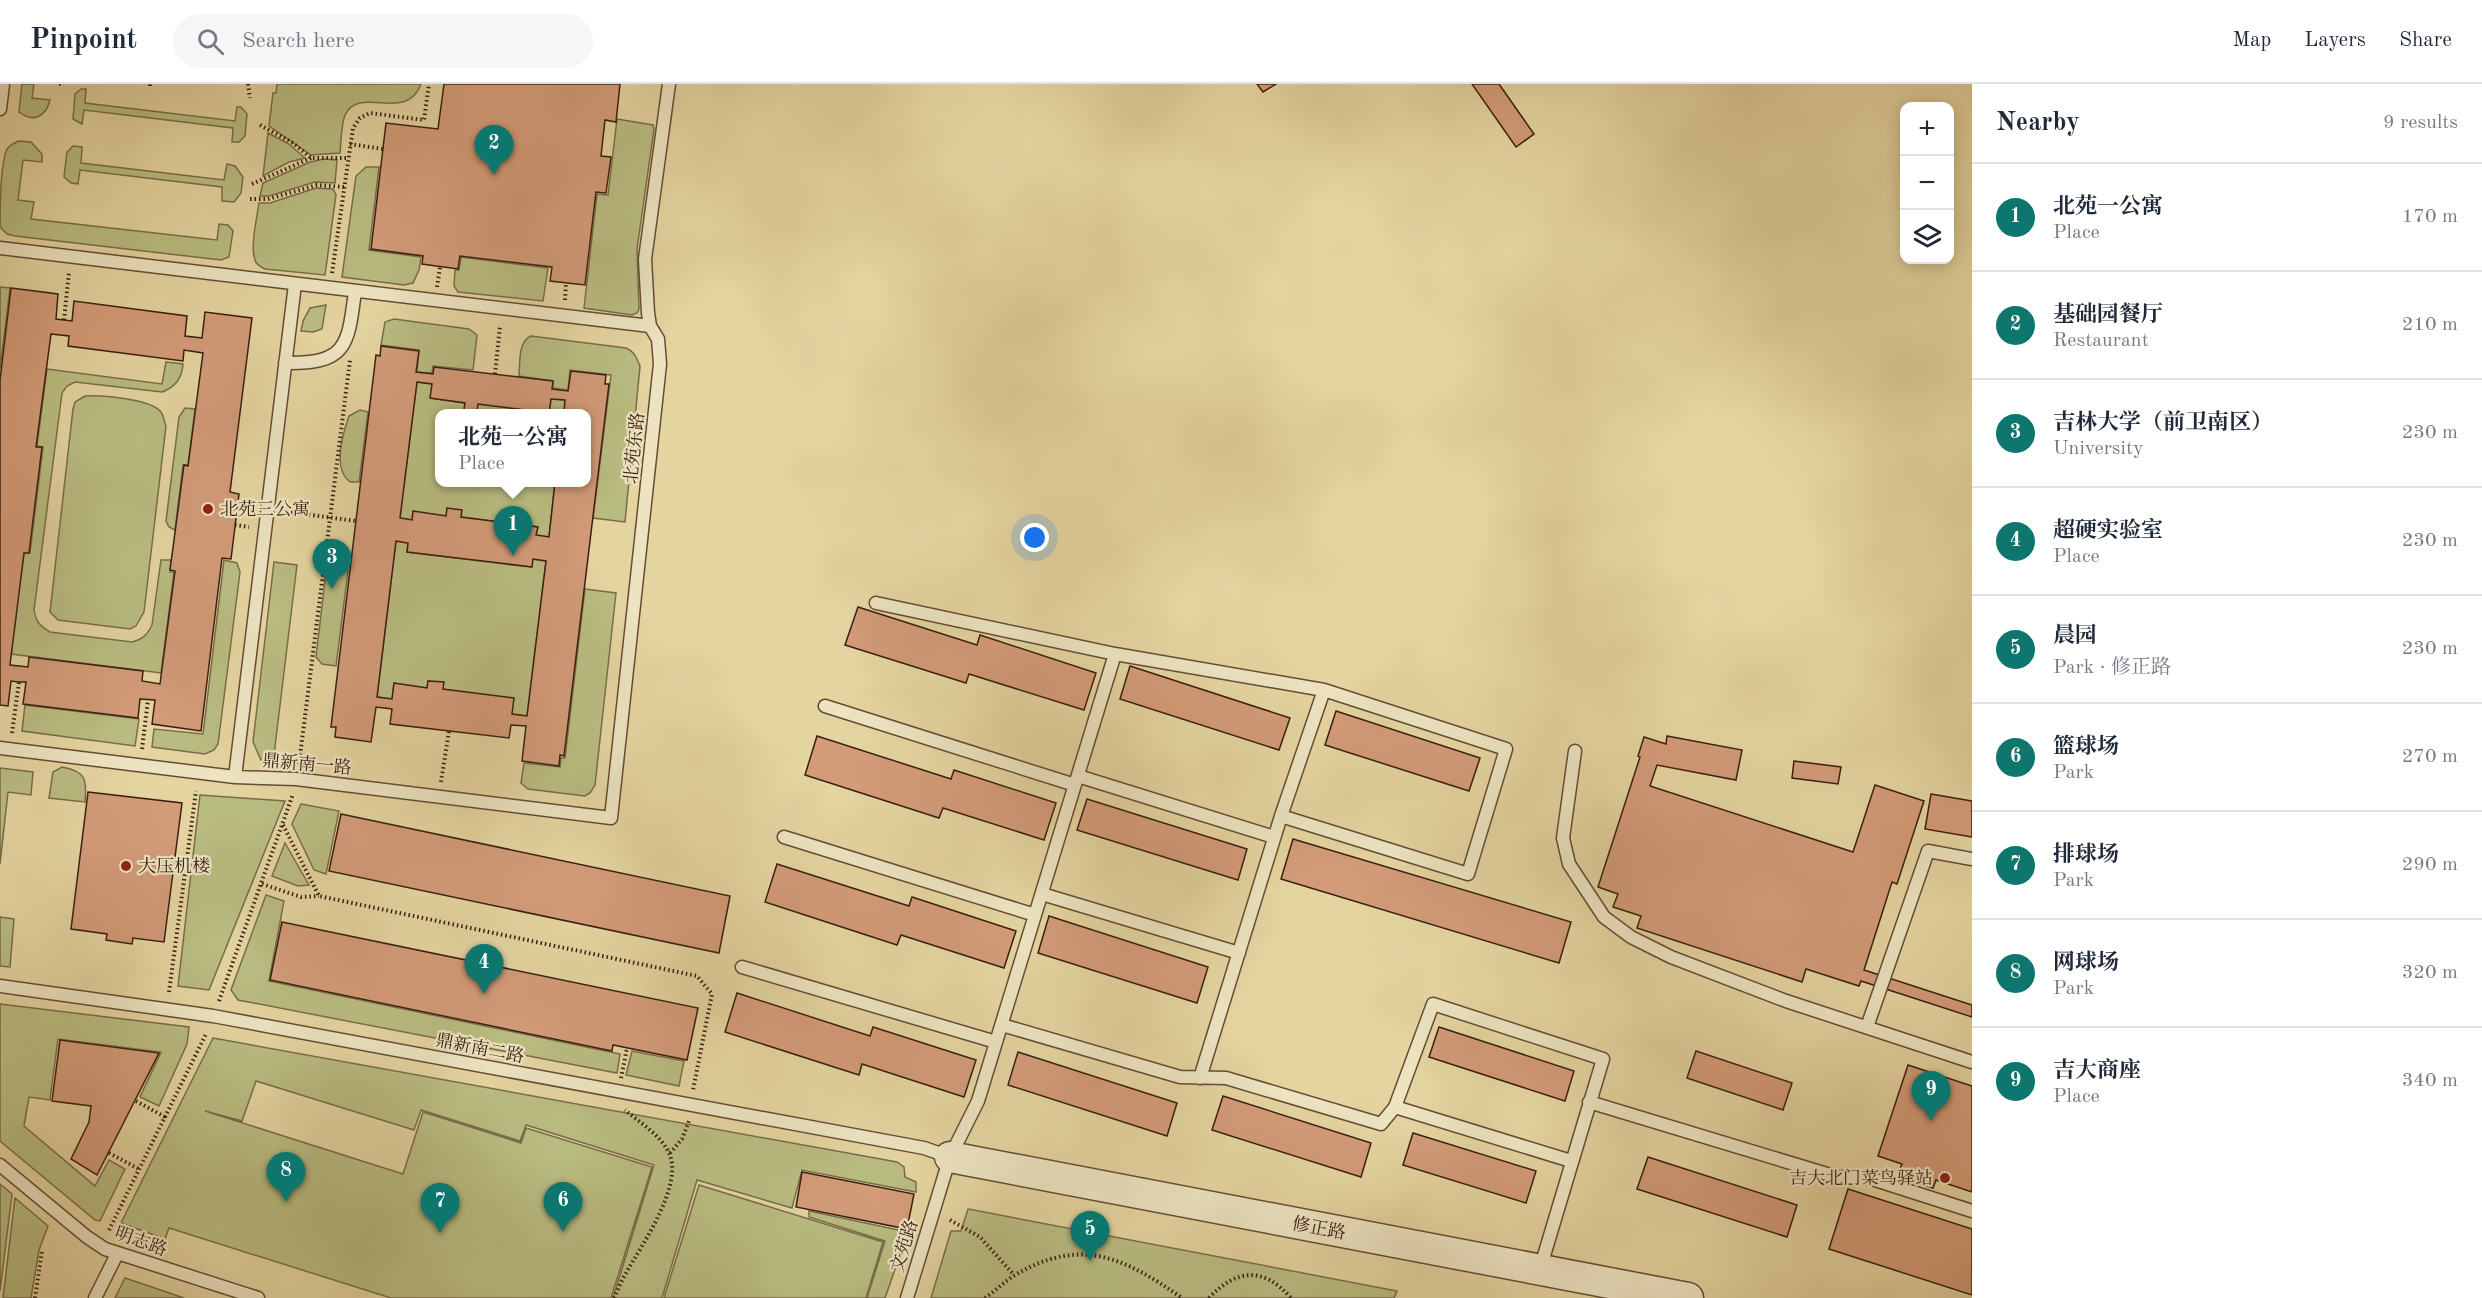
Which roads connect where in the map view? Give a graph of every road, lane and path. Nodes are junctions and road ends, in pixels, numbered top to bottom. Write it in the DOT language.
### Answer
graph roads {
  1 [pos="3,84"];
  2 [pos="248,84"];
  3 [pos="429,84"];
  4 [pos="669,84"];
  5 [pos="250,98"];
  6 [pos="0,109"];
  7 [pos="260,125"];
  8 [pos="350,144"];
  9 [pos="383,148"];
  10 [pos="311,158"];
  11 [pos="348,158"];
  12 [pos="252,184"];
  13 [pos="344,187"];
  14 [pos="250,199"];
  15 [pos="0,248"];
  16 [pos="70,272"];
  17 [pos="332,276"];
  18 [pos="295,284"];
  19 [pos="355,291"];
  20 [pos="64,320"];
  21 [pos="500,326"];
  22 [pos="650,326"];
  23 [pos="350,356"];
  24 [pos="285,363"];
  25 [pos="495,374"];
  26 [pos="280,510"];
  27 [pos="329,517"];
  28 [pos="356,521"];
  29 [pos="235,525"];
  30 [pos="249,527"];
  31 [pos="876,603"];
  32 [pos="1115,654"];
  33 [pos="19,682"];
  34 [pos="1324,690"];
  35 [pos="148,699"];
  36 [pos="825,706"];
  37 [pos="449,731"];
  38 [pos="12,733"];
  39 [pos="0,748"];
  40 [pos="142,750"];
  41 [pos="1575,751"];
  42 [pos="299,764"];
  43 [pos="235,777"];
  44 [pos="1077,780"];
  45 [pos="441,782"];
  46 [pos="196,791"];
  47 [pos="293,794"];
  48 [pos="1281,816"];
  49 [pos="611,818"];
  50 [pos="283,825"];
  51 [pos="784,837"];
  52 [pos="1274,837"];
  53 [pos="1972,859"];
  54 [pos="262,884"];
  55 [pos="1042,894"];
  56 [pos="319,896"];
  57 [pos="1035,915"];
  58 [pos="1239,953"];
  59 [pos="742,967"];
  60 [pos="0,986"];
  61 [pos="169,992"];
  62 [pos="219,1001"];
  63 [pos="1002,1025"];
  64 [pos="1867,1027"];
  65 [pos="206,1034"];
  66 [pos="996,1042"];
  67 [pos="627,1047"];
  68 [pos="1972,1062"];
  69 [pos="621,1078"];
  70 [pos="1200,1078"];
  71 [pos="693,1092"];
  72 [pos="136,1101"];
  73 [pos="1589,1102"];
  74 [pos="1395,1107"];
  75 [pos="623,1108"];
  76 [pos="165,1117"];
  77 [pos="689,1120"];
  78 [pos="109,1153"];
  79 [pos="670,1153"];
  80 [pos="950,1157"];
  81 [pos="1571,1161"];
  82 [pos="0,1165"];
  83 [pos="140,1169"];
  84 [pos="1972,1211"];
  85 [pos="950,1220"];
  86 [pos="109,1230"];
  87 [pos="42,1251"];
  88 [pos="117,1254"];
  89 [pos="1539,1270"];
  90 [pos="1014,1276"];
  91 [pos="35,1298"];
  92 [pos="95,1298"];
  93 [pos="258,1298"];
  94 [pos="614,1298"];
  95 [pos="907,1298"];
  96 [pos="985,1298"];
  97 [pos="1182,1298"];
  98 [pos="1209,1298"];
  99 [pos="1291,1298"];
  100 [pos="1688,1298"];
  1 -- 6 [label="lane"];
  2 -- 5 [label="path"];
  3 -- 8 [label="path"];
  4 -- 22 [label="lane, 北苑东路"];
  7 -- 10 [label="path"];
  8 -- 9 [label="path"];
  8 -- 11 [label="path"];
  10 -- 11 [label="path"];
  10 -- 12 [label="path"];
  11 -- 13 [label="path"];
  13 -- 14 [label="path"];
  13 -- 17 [label="path"];
  15 -- 18 [label="lane"];
  16 -- 20 [label="path"];
  18 -- 19 [label="lane"];
  18 -- 24 [label="lane"];
  19 -- 22 [label="lane"];
  19 -- 24 [label="lane"];
  21 -- 25 [label="path"];
  22 -- 49 [label="lane, 北苑东路"];
  23 -- 27 [label="path"];
  24 -- 43 [label="lane"];
  26 -- 27 [label="path"];
  27 -- 28 [label="path"];
  27 -- 42 [label="path"];
  29 -- 30 [label="path"];
  31 -- 32 [label="lane"];
  32 -- 34 [label="lane"];
  32 -- 44 [label="lane, 文苑路"];
  33 -- 38 [label="path"];
  34 -- 48 [label="lane"];
  34 -- 48 [label="lane"];
  35 -- 40 [label="path"];
  36 -- 44 [label="lane"];
  37 -- 45 [label="path"];
  39 -- 43 [label="lane, 鼎新南一路"];
  41 -- 64 [label="lane"];
  43 -- 49 [label="lane, 鼎新南一路"];
  44 -- 52 [label="lane"];
  44 -- 55 [label="lane, 文苑路"];
  46 -- 61 [label="path"];
  47 -- 50 [label="path"];
  48 -- 52 [label="lane"];
  50 -- 54 [label="path"];
  50 -- 56 [label="path"];
  51 -- 57 [label="lane"];
  52 -- 58 [label="lane"];
  53 -- 64 [label="lane"];
  54 -- 56 [label="path"];
  54 -- 62 [label="path"];
  55 -- 57 [label="lane, 文苑路"];
  55 -- 58 [label="lane"];
  56 -- 71 [label="path"];
  57 -- 63 [label="lane, 文苑路"];
  58 -- 70 [label="lane"];
  59 -- 66 [label="lane"];
  60 -- 80 [label="lane, 鼎新南二路"];
  63 -- 66 [label="lane, 文苑路"];
  63 -- 70 [label="lane"];
  64 -- 68 [label="lane"];
  65 -- 76 [label="path"];
  66 -- 80 [label="lane, 文苑路"];
  67 -- 69 [label="path"];
  70 -- 74 [label="lane"];
  72 -- 76 [label="path"];
  73 -- 74 [label="lane"];
  73 -- 81 [label="lane"];
  73 -- 84 [label="lane"];
  74 -- 81 [label="lane"];
  75 -- 79 [label="path"];
  76 -- 83 [label="path"];
  77 -- 79 [label="path"];
  78 -- 83 [label="path"];
  79 -- 94 [label="path"];
  80 -- 89 [label="street, 修正路"];
  80 -- 95 [label="lane, 文苑路"];
  81 -- 89 [label="lane"];
  82 -- 88 [label="lane, 明志路"];
  83 -- 86 [label="path"];
  85 -- 90 [label="path"];
  87 -- 91 [label="path"];
  88 -- 92 [label="lane"];
  88 -- 93 [label="lane, 明志路"];
  89 -- 100 [label="street, 修正路"];
  90 -- 96 [label="path"];
  90 -- 97 [label="path"];
  98 -- 99 [label="path"];
}
